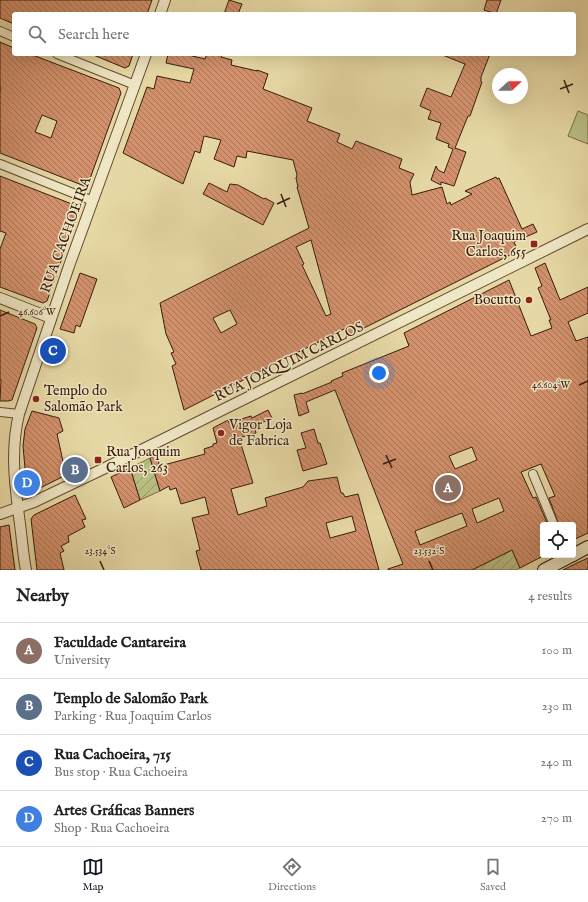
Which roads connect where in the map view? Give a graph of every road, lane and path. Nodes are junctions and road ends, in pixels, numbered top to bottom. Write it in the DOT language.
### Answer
graph roads {
  1 [pos="165,0"];
  2 [pos="161,12"];
  3 [pos="0,32"];
  4 [pos="12,36"];
  5 [pos="62,56"];
  6 [pos="145,56"];
  7 [pos="135,85"];
  8 [pos="0,164"];
  9 [pos="93,201"];
  10 [pos="588,229"];
  11 [pos="0,298"];
  12 [pos="51,318"];
  13 [pos="0,412"];
  14 [pos="19,414"];
  15 [pos="533,474"];
  16 [pos="18,508"];
  17 [pos="0,514"];
  18 [pos="553,522"];
  19 [pos="588,547"];
  20 [pos="576,553"];
  21 [pos="566,558"];
  22 [pos="26,570"];
  23 [pos="544,570"];
  1 -- 2 [label="street"];
  3 -- 4 [label="street"];
  5 -- 7 [label="street"];
  6 -- 7 [label="street, RUA CACHOEIRA"];
  7 -- 9 [label="street, RUA CACHOEIRA"];
  8 -- 9 [label="street"];
  9 -- 12 [label="street, RUA CACHOEIRA"];
  10 -- 16 [label="street, RUA JOAQUIM CARLOS"];
  11 -- 12 [label="street"];
  12 -- 14 [label="street, RUA CACHOEIRA"];
  13 -- 14 [label="street"];
  14 -- 16 [label="street, RUA CACHOEIRA"];
  15 -- 18 [label="street"];
  16 -- 17 [label="street, RUA JOAQUIM CARLOS"];
  16 -- 22 [label="street, RUA CACHOEIRA"];
  19 -- 20 [label="main road"];
  21 -- 23 [label="main road"];
}
